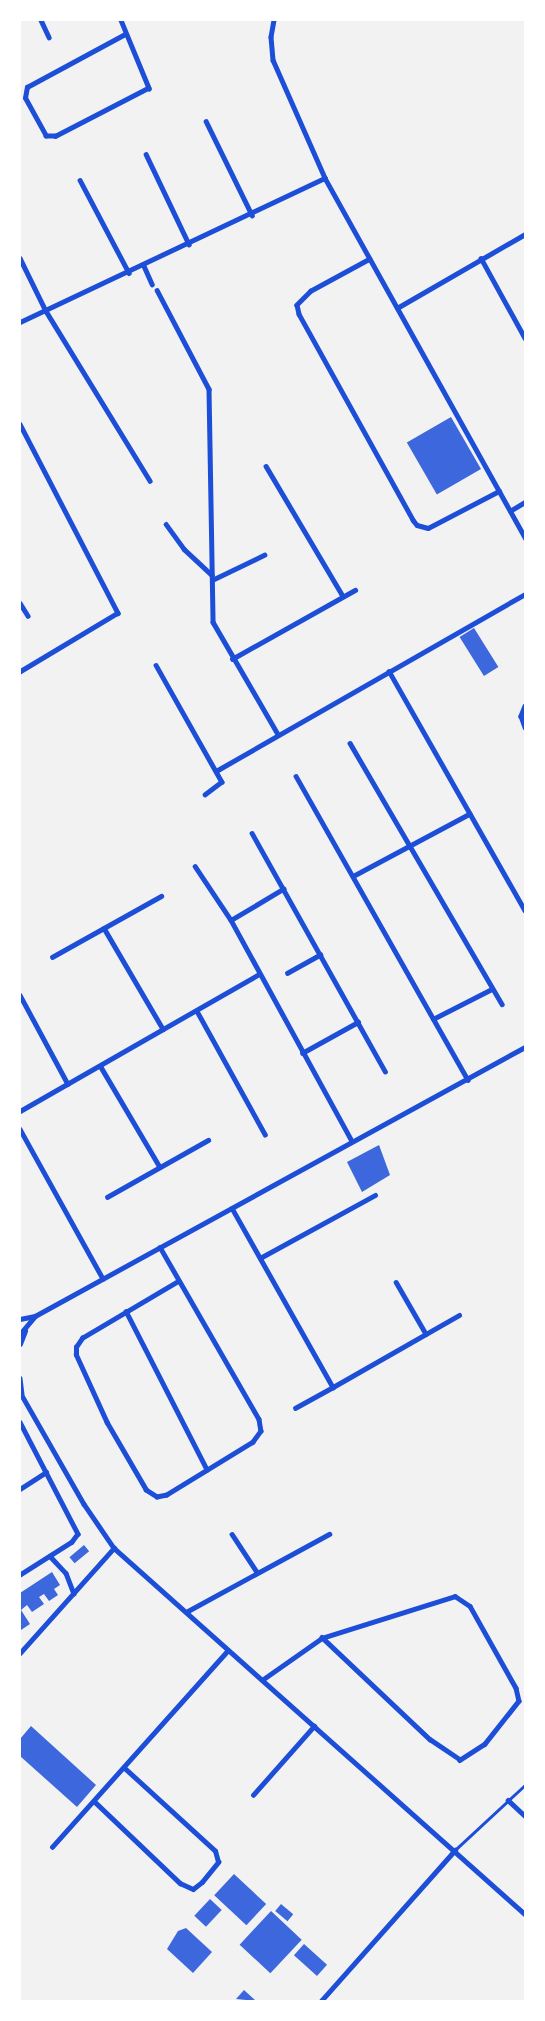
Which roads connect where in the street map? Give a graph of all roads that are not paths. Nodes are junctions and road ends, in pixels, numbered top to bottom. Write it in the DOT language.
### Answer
graph roads {
  1 [pos="41,20"];
  2 [pos="128,20"];
  3 [pos="274,20"];
  4 [pos="121,21"];
  5 [pos="125,34"];
  6 [pos="49,37"];
  7 [pos="206,121"];
  8 [pos="146,154"];
  9 [pos="325,178"];
  10 [pos="80,180"];
  11 [pos="252,215"];
  12 [pos="525,234"];
  13 [pos="189,244"];
  14 [pos="20,258"];
  15 [pos="481,258"];
  16 [pos="370,259"];
  17 [pos="144,266"];
  18 [pos="128,273"];
  19 [pos="152,284"];
  20 [pos="157,290"];
  21 [pos="397,308"];
  22 [pos="46,311"];
  23 [pos="20,322"];
  24 [pos="524,335"];
  25 [pos="20,424"];
  26 [pos="266,466"];
  27 [pos="150,481"];
  28 [pos="499,491"];
  29 [pos="525,502"];
  30 [pos="510,511"];
  31 [pos="166,524"];
  32 [pos="525,538"];
  33 [pos="264,555"];
  34 [pos="212,578"];
  35 [pos="355,590"];
  36 [pos="525,594"];
  37 [pos="343,596"];
  38 [pos="20,603"];
  39 [pos="28,616"];
  40 [pos="232,659"];
  41 [pos="156,665"];
  42 [pos="389,671"];
  43 [pos="20,672"];
  44 [pos="525,706"];
  45 [pos="525,727"];
  46 [pos="278,734"];
  47 [pos="350,743"];
  48 [pos="216,771"];
  49 [pos="296,776"];
  50 [pos="205,795"];
  51 [pos="469,814"];
  52 [pos="252,833"];
  53 [pos="409,846"];
  54 [pos="195,866"];
  55 [pos="353,876"];
  56 [pos="283,890"];
  57 [pos="161,896"];
  58 [pos="525,910"];
  59 [pos="230,920"];
  60 [pos="104,928"];
  61 [pos="320,955"];
  62 [pos="52,957"];
  63 [pos="287,973"];
  64 [pos="259,974"];
  65 [pos="492,989"];
  66 [pos="20,995"];
  67 [pos="502,1004"];
  68 [pos="197,1011"];
  69 [pos="434,1019"];
  70 [pos="358,1022"];
  71 [pos="164,1030"];
  72 [pos="525,1047"];
  73 [pos="302,1052"];
  74 [pos="101,1068"];
  75 [pos="385,1071"];
  76 [pos="468,1080"];
  77 [pos="68,1084"];
  78 [pos="20,1111"];
  79 [pos="20,1129"];
  80 [pos="265,1134"];
  81 [pos="208,1140"];
  82 [pos="352,1141"];
  83 [pos="160,1167"];
  84 [pos="375,1194"];
  85 [pos="107,1197"];
  86 [pos="232,1208"];
  87 [pos="160,1248"];
  88 [pos="260,1258"];
  89 [pos="103,1278"];
  90 [pos="178,1281"];
  91 [pos="396,1282"];
  92 [pos="126,1311"];
  93 [pos="459,1315"];
  94 [pos="35,1316"];
  95 [pos="20,1319"];
  96 [pos="26,1328"];
  97 [pos="20,1334"];
  98 [pos="426,1334"];
  99 [pos="20,1344"];
  100 [pos="20,1378"];
  101 [pos="333,1387"];
  102 [pos="21,1394"];
  103 [pos="295,1408"];
  104 [pos="20,1422"];
  105 [pos="207,1469"];
  106 [pos="46,1472"];
  107 [pos="20,1489"];
  108 [pos="232,1534"];
  109 [pos="329,1534"];
  110 [pos="114,1548"];
  111 [pos="50,1556"];
  112 [pos="257,1572"];
  113 [pos="20,1575"];
  114 [pos="74,1594"];
  115 [pos="186,1612"];
  116 [pos="322,1638"];
  117 [pos="227,1651"];
  118 [pos="20,1653"];
  119 [pos="262,1680"];
  120 [pos="314,1726"];
  121 [pos="124,1768"];
  122 [pos="525,1786"];
  123 [pos="253,1795"];
  124 [pos="508,1800"];
  125 [pos="94,1801"];
  126 [pos="525,1816"];
  127 [pos="52,1847"];
  128 [pos="454,1850"];
  129 [pos="525,1914"];
  130 [pos="321,2001"];
  1 -- 6 [label="street"];
  2 -- 4 [label="street"];
  3 -- 9 [label="street"];
  4 -- 5 [label="street"];
  5 -- 5 [label="street"];
  7 -- 11 [label="street"];
  8 -- 13 [label="street"];
  9 -- 11 [label="street"];
  9 -- 16 [label="street"];
  10 -- 18 [label="street"];
  11 -- 13 [label="street"];
  12 -- 15 [label="street"];
  13 -- 17 [label="street"];
  14 -- 22 [label="street"];
  15 -- 21 [label="street"];
  15 -- 24 [label="street"];
  16 -- 21 [label="street"];
  16 -- 28 [label="street"];
  17 -- 18 [label="street"];
  17 -- 19 [label="street"];
  18 -- 22 [label="street"];
  20 -- 34 [label="street"];
  21 -- 28 [label="street"];
  22 -- 23 [label="street"];
  22 -- 27 [label="street"];
  25 -- 43 [label="street"];
  26 -- 37 [label="street"];
  28 -- 30 [label="street"];
  29 -- 30 [label="street"];
  30 -- 32 [label="street"];
  31 -- 34 [label="street"];
  33 -- 34 [label="street"];
  34 -- 40 [label="street"];
  35 -- 37 [label="street"];
  36 -- 42 [label="street"];
  37 -- 40 [label="street"];
  38 -- 39 [label="street"];
  40 -- 46 [label="street"];
  41 -- 48 [label="street"];
  42 -- 46 [label="street"];
  42 -- 51 [label="street"];
  44 -- 45 [label="street"];
  46 -- 48 [label="street"];
  47 -- 53 [label="street"];
  48 -- 50 [label="street"];
  49 -- 55 [label="street"];
  51 -- 53 [label="street"];
  51 -- 58 [label="street"];
  52 -- 56 [label="street"];
  53 -- 55 [label="street"];
  53 -- 65 [label="street"];
  54 -- 59 [label="street"];
  55 -- 69 [label="street"];
  56 -- 59 [label="street"];
  56 -- 61 [label="street"];
  57 -- 60 [label="street"];
  59 -- 64 [label="street"];
  60 -- 62 [label="street"];
  60 -- 71 [label="street"];
  61 -- 63 [label="street"];
  61 -- 70 [label="street"];
  64 -- 68 [label="street"];
  64 -- 73 [label="street"];
  65 -- 67 [label="street"];
  65 -- 69 [label="street"];
  66 -- 77 [label="street"];
  68 -- 71 [label="street"];
  68 -- 80 [label="street"];
  69 -- 76 [label="street"];
  70 -- 73 [label="street"];
  70 -- 75 [label="street"];
  71 -- 74 [label="street"];
  72 -- 76 [label="street"];
  73 -- 82 [label="street"];
  74 -- 77 [label="street"];
  74 -- 83 [label="street"];
  76 -- 82 [label="street"];
  77 -- 78 [label="street"];
  79 -- 89 [label="street"];
  81 -- 83 [label="street"];
  82 -- 86 [label="street"];
  83 -- 85 [label="street"];
  84 -- 88 [label="street"];
  86 -- 87 [label="street"];
  86 -- 88 [label="street"];
  87 -- 89 [label="street"];
  87 -- 90 [label="street"];
  88 -- 101 [label="street"];
  89 -- 94 [label="street"];
  90 -- 92 [label="street"];
  90 -- 105 [label="street"];
  91 -- 98 [label="street"];
  92 -- 105 [label="street"];
  92 -- 105 [label="street"];
  93 -- 98 [label="street"];
  94 -- 95 [label="street"];
  94 -- 96 [label="street"];
  96 -- 97 [label="street"];
  96 -- 99 [label="street"];
  98 -- 101 [label="street"];
  100 -- 102 [label="street"];
  101 -- 103 [label="street"];
  102 -- 110 [label="street"];
  104 -- 106 [label="street"];
  106 -- 107 [label="street"];
  106 -- 111 [label="street"];
  108 -- 112 [label="street"];
  109 -- 112 [label="street"];
  110 -- 114 [label="street"];
  110 -- 115 [label="street"];
  111 -- 113 [label="street"];
  111 -- 114 [label="street"];
  112 -- 115 [label="street"];
  114 -- 118 [label="street"];
  115 -- 117 [label="street"];
  116 -- 116 [label="street"];
  116 -- 119 [label="street"];
  117 -- 119 [label="street"];
  117 -- 121 [label="street"];
  119 -- 120 [label="street"];
  120 -- 123 [label="street"];
  120 -- 128 [label="street"];
  121 -- 125 [label="street"];
  121 -- 125 [label="street"];
  122 -- 124 [label="lane"];
  124 -- 126 [label="street"];
  124 -- 128 [label="lane"];
  125 -- 127 [label="street"];
  128 -- 129 [label="street"];
  128 -- 130 [label="street"];
}
